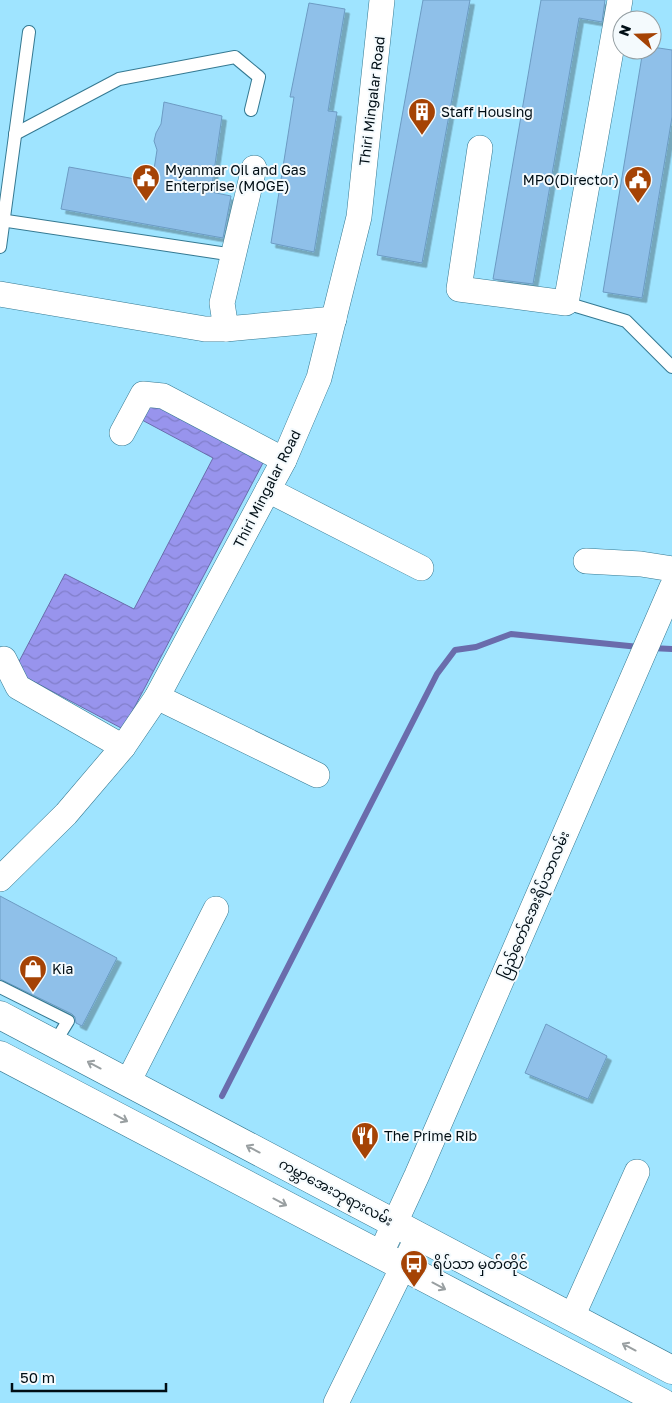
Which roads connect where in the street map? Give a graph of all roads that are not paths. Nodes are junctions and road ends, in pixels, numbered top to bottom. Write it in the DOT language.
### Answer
graph roads {
  1 [pos="382,0"];
  2 [pos="620,0"];
  3 [pos="29,32"];
  4 [pos="251,110"];
  5 [pos="15,134"];
  6 [pos="480,148"];
  7 [pos="254,168"];
  8 [pos="2,220"];
  9 [pos="0,246"];
  10 [pos="234,255"];
  11 [pos="0,294"];
  12 [pos="566,303"];
  13 [pos="334,319"];
  14 [pos="226,329"];
  15 [pos="672,367"];
  16 [pos="122,433"];
  17 [pos="284,460"];
  18 [pos="268,490"];
  19 [pos="586,560"];
  20 [pos="421,568"];
  21 [pos="672,568"];
  22 [pos="669,599"];
  23 [pos="4,659"];
  24 [pos="157,697"];
  25 [pos="123,747"];
  26 [pos="317,775"];
  27 [pos="0,880"];
  28 [pos="216,909"];
  29 [pos="0,987"];
  30 [pos="0,1015"];
  31 [pos="54,1044"];
  32 [pos="0,1055"];
  33 [pos="128,1082"];
  34 [pos="637,1172"];
  35 [pos="406,1230"];
  36 [pos="391,1261"];
  37 [pos="572,1317"];
  38 [pos="670,1369"];
  39 [pos="657,1401"];
  40 [pos="336,1403"];
  1 -- 13 [label="street, Thiri Mingalar Road"];
  2 -- 12 [label="street"];
  3 -- 5 [label="lane"];
  4 -- 5 [label="lane"];
  5 -- 8 [label="lane"];
  6 -- 12 [label="street"];
  7 -- 10 [label="street"];
  8 -- 9 [label="lane"];
  8 -- 10 [label="lane"];
  10 -- 14 [label="street"];
  11 -- 14 [label="street"];
  12 -- 15 [label="lane"];
  13 -- 14 [label="street"];
  13 -- 17 [label="street, Thiri Mingalar Road"];
  16 -- 17 [label="street"];
  17 -- 18 [label="street, Thiri Mingalar Road"];
  18 -- 20 [label="street"];
  18 -- 24 [label="street, Thiri Mingalar Road"];
  19 -- 21 [label="street"];
  22 -- 35 [label="street, ပြည်တော်အေးရိပ်သာလမ်း"];
  23 -- 25 [label="street"];
  24 -- 25 [label="street, Thiri Mingalar Road"];
  24 -- 26 [label="street"];
  25 -- 27 [label="street, Thiri Mingalar Road"];
  28 -- 33 [label="street"];
  29 -- 31 [label="lane"];
  30 -- 31 [label="main road, ကမ္ဘာအေးဘုရားလမ်း"];
  33 -- 31 [label="main road, ကမ္ဘာအေးဘုရားလမ်း, one-way"];
  32 -- 36 [label="main road, one-way"];
  35 -- 33 [label="main road, ကမ္ဘာအေးဘုရားလမ်း, one-way"];
  34 -- 37 [label="street"];
  35 -- 36 [label="street, ပြည်တော်အေးရိပ်သာလမ်း"];
  35 -- 37 [label="main road, ကမ္ဘာအေးဘုရားလမ်း"];
  36 -- 39 [label="main road, one-way"];
  36 -- 40 [label="street, ပြည်တော်အေးရိပ်သာလမ်း"];
  38 -- 37 [label="main road, ကမ္ဘာအေးဘုရားလမ်း, one-way"];
  38 -- 39 [label="main road"];
}
